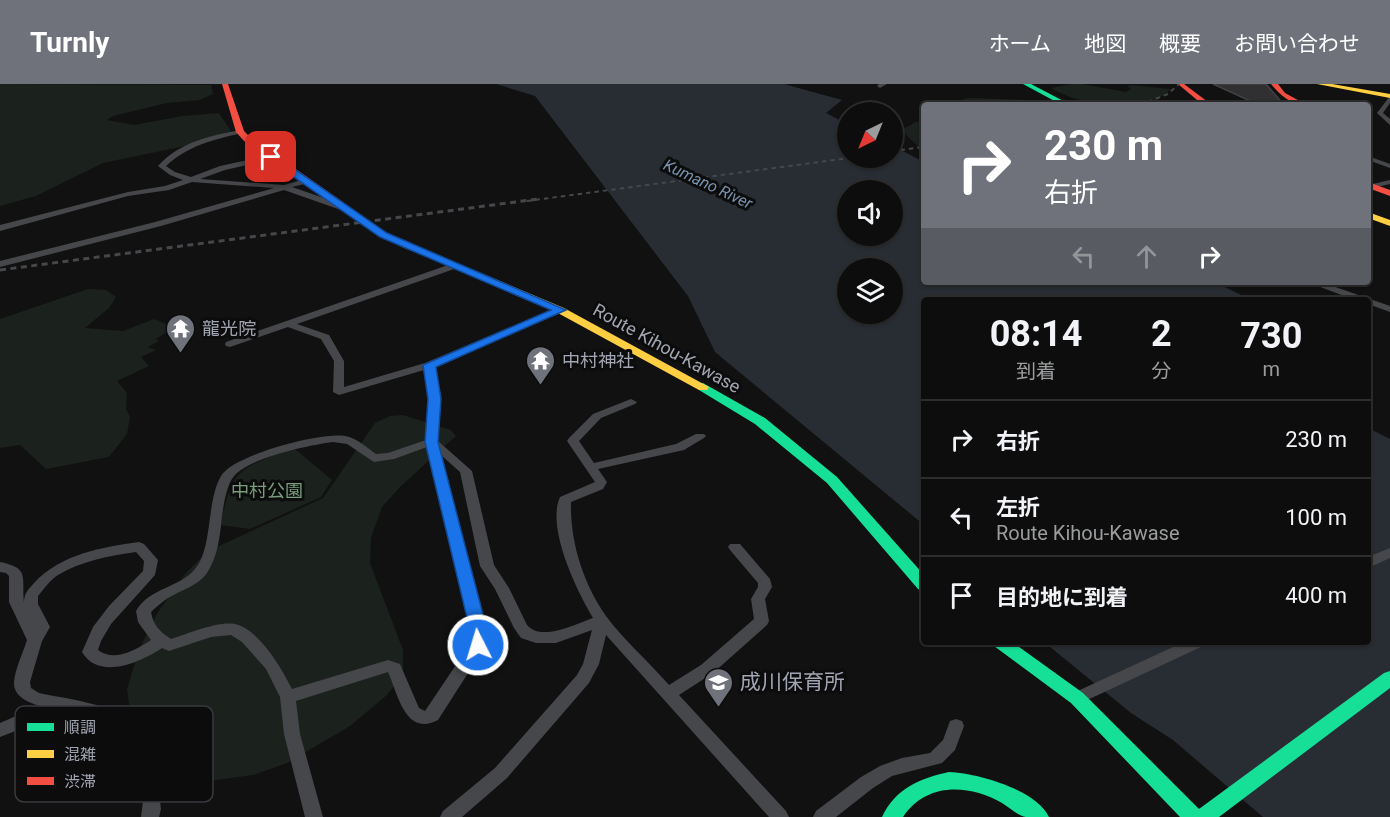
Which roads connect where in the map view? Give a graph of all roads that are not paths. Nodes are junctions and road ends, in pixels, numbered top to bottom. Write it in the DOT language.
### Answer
graph roads {
  1 [pos="225,84"];
  2 [pos="1026,84"];
  3 [pos="1182,84"];
  4 [pos="1274,84"];
  5 [pos="1326,84"];
  6 [pos="1061,102"];
  7 [pos="1204,102"];
  8 [pos="1298,102"];
  9 [pos="1389,102"];
  10 [pos="1390,123"];
  11 [pos="240,132"];
  12 [pos="271,157"];
  13 [pos="1390,157"];
  14 [pos="1371,159"];
  15 [pos="1390,166"];
  16 [pos="192,179"];
  17 [pos="306,181"];
  18 [pos="1390,182"];
  19 [pos="1371,186"];
  20 [pos="282,187"];
  21 [pos="1371,187"];
  22 [pos="1390,193"];
  23 [pos="347,209"];
  24 [pos="1371,216"];
  25 [pos="1390,224"];
  26 [pos="0,228"];
  27 [pos="0,264"];
  28 [pos="454,266"];
  29 [pos="1321,285"];
  30 [pos="1355,297"];
  31 [pos="1371,303"];
  32 [pos="1390,309"];
  33 [pos="560,310"];
  34 [pos="288,324"];
  35 [pos="230,344"];
  36 [pos="429,365"];
  37 [pos="631,402"];
  38 [pos="700,436"];
  39 [pos="432,442"];
  40 [pos="591,467"];
  41 [pos="735,546"];
  42 [pos="1390,553"];
  43 [pos="1371,562"];
  44 [pos="0,567"];
  45 [pos="921,582"];
  46 [pos="602,621"];
  47 [pos="35,640"];
  48 [pos="161,640"];
  49 [pos="1005,645"];
  50 [pos="1191,645"];
  51 [pos="1390,678"];
  52 [pos="667,694"];
  53 [pos="1083,695"];
  54 [pos="288,697"];
  55 [pos="63,706"];
  56 [pos="15,723"];
  57 [pos="956,726"];
  58 [pos="0,730"];
  59 [pos="1285,756"];
  60 [pos="151,802"];
  61 [pos="455,813"];
  62 [pos="150,817"];
  63 [pos="314,817"];
  64 [pos="440,817"];
  65 [pos="780,817"];
  66 [pos="822,817"];
  67 [pos="892,817"];
  68 [pos="1039,817"];
  69 [pos="1193,817"];
  70 [pos="1204,817"];
  71 [pos="1226,817"];
  1 -- 11 [label="main road"];
  2 -- 6 [label="main road"];
  3 -- 7 [label="main road"];
  4 -- 8 [label="main road"];
  5 -- 9 [label="main road"];
  9 -- 10 [label="street"];
  11 -- 12 [label="main road, Route Kihou-Kawase"];
  11 -- 16 [label="street"];
  12 -- 16 [label="street"];
  12 -- 17 [label="main road, Route Kihou-Kawase"];
  13 -- 14 [label="street"];
  14 -- 15 [label="street"];
  16 -- 20 [label="street"];
  16 -- 26 [label="street"];
  17 -- 20 [label="street"];
  17 -- 23 [label="main road, Route Kihou-Kawase"];
  18 -- 19 [label="street"];
  20 -- 23 [label="street"];
  20 -- 27 [label="street"];
  21 -- 22 [label="main road"];
  23 -- 28 [label="main road, Route Kihou-Kawase"];
  24 -- 25 [label="main road"];
  28 -- 33 [label="main road, Route Kihou-Kawase"];
  28 -- 34 [label="street"];
  29 -- 30 [label="street"];
  31 -- 32 [label="street"];
  33 -- 36 [label="street"];
  33 -- 45 [label="main road, Route Kihou-Kawase"];
  34 -- 35 [label="street"];
  34 -- 36 [label="street"];
  36 -- 39 [label="street"];
  37 -- 40 [label="street"];
  38 -- 40 [label="street"];
  39 -- 46 [label="street"];
  39 -- 48 [label="street"];
  39 -- 54 [label="street"];
  40 -- 46 [label="street"];
  41 -- 52 [label="street"];
  42 -- 43 [label="street"];
  44 -- 47 [label="street"];
  46 -- 52 [label="street"];
  46 -- 61 [label="street"];
  47 -- 48 [label="street"];
  47 -- 55 [label="street"];
  48 -- 54 [label="street"];
  49 -- 53 [label="main road"];
  50 -- 53 [label="street"];
  51 -- 59 [label="main road"];
  52 -- 65 [label="street"];
  53 -- 69 [label="main road"];
  54 -- 63 [label="street"];
  56 -- 58 [label="street"];
  57 -- 66 [label="street"];
  59 -- 70 [label="main road"];
  59 -- 71 [label="main road"];
  60 -- 62 [label="street"];
  61 -- 64 [label="street"];
  67 -- 68 [label="main road"];
}
